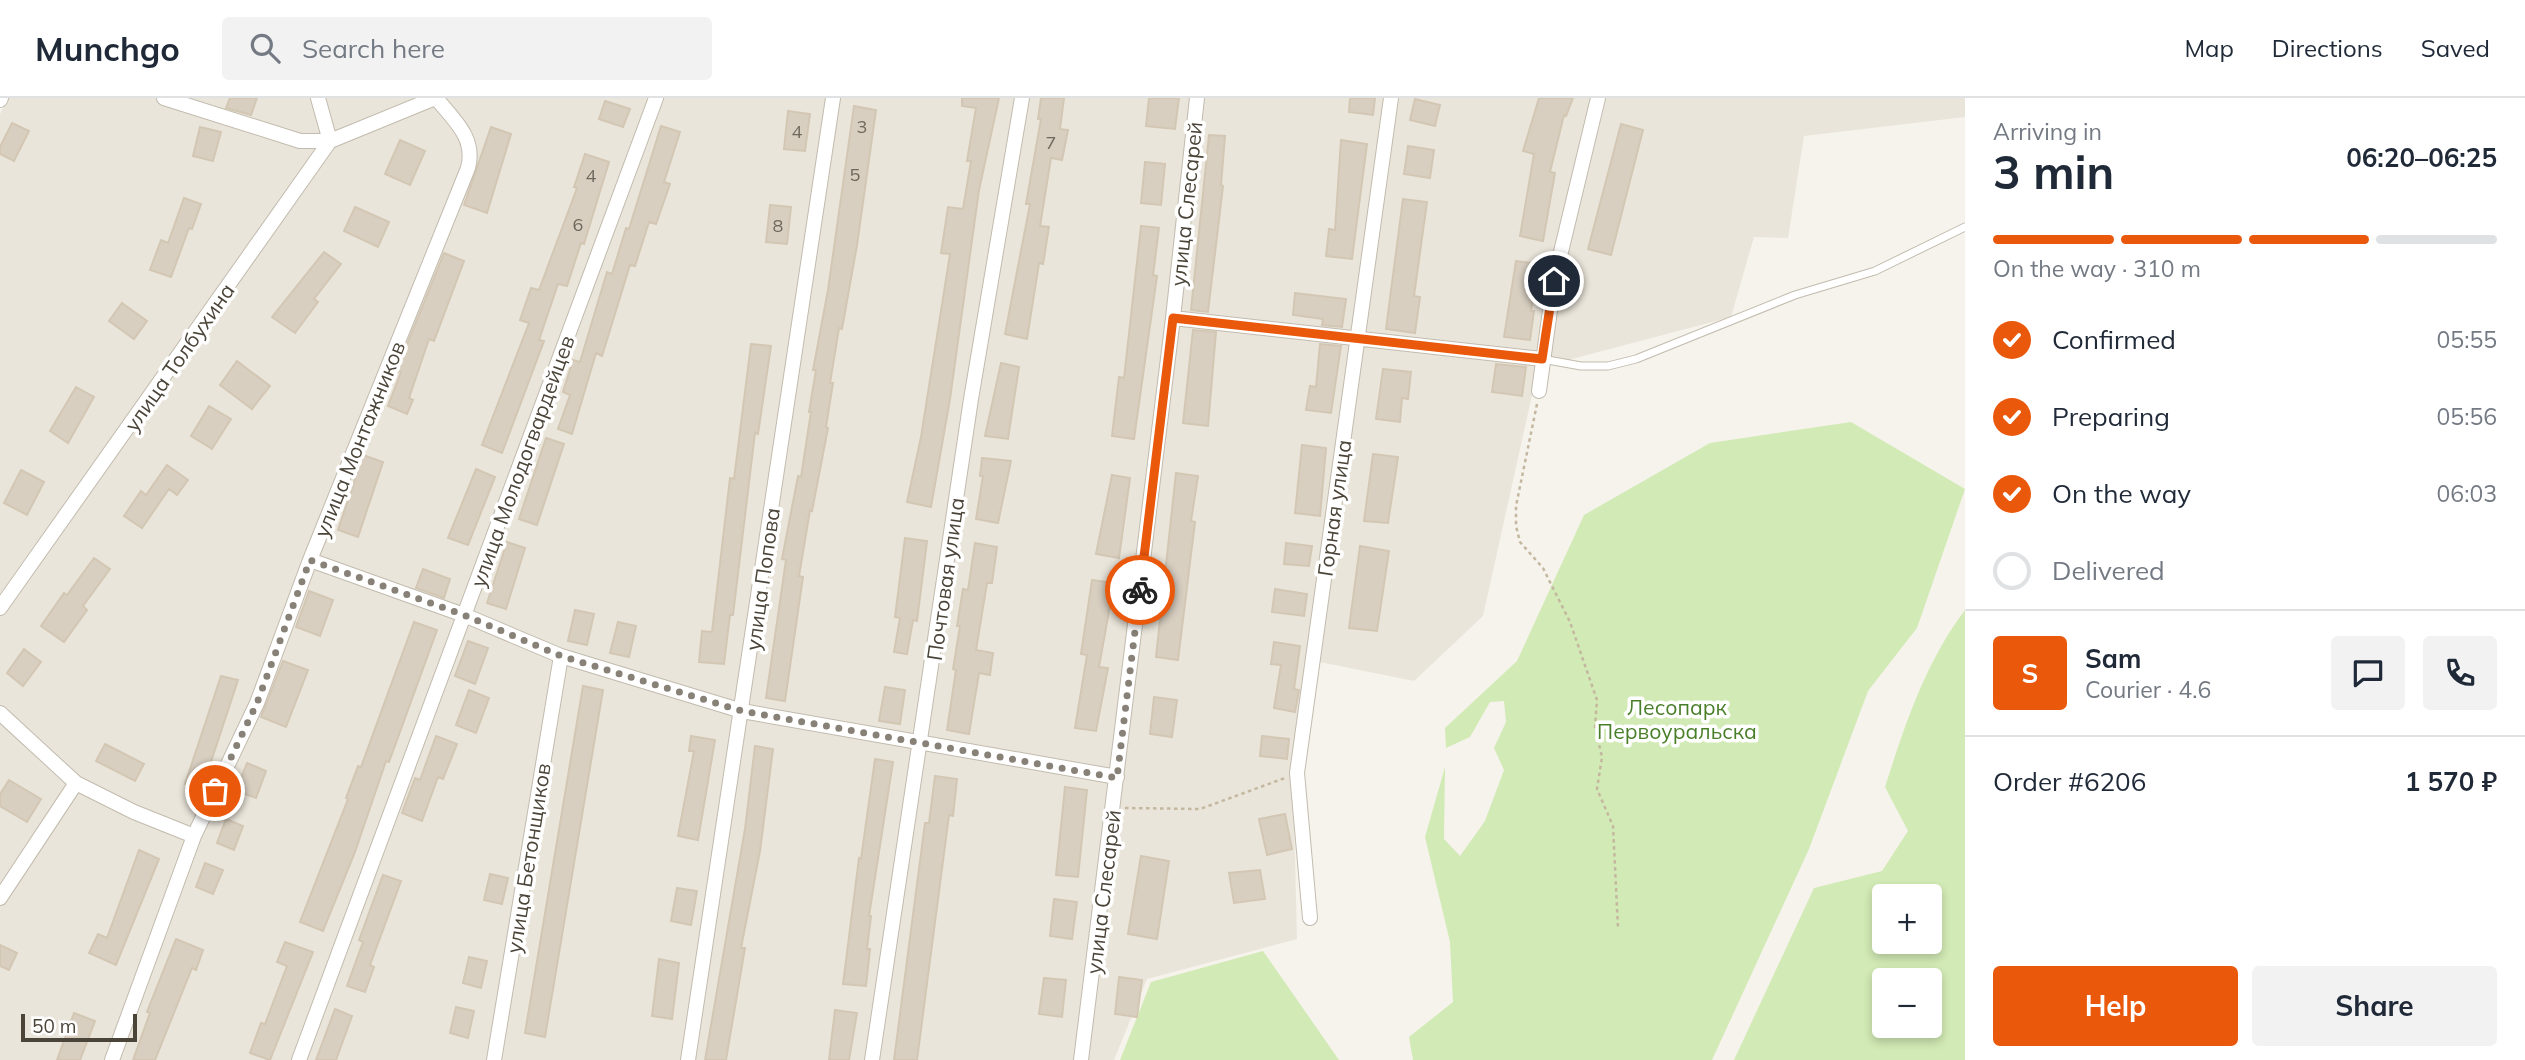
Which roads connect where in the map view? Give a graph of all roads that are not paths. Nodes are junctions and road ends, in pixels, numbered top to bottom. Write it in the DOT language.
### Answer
graph roads {
  1 [pos="164,98"];
  2 [pos="318,98"];
  3 [pos="436,98"];
  4 [pos="656,98"];
  5 [pos="833,98"];
  6 [pos="1021,98"];
  7 [pos="1197,98"];
  8 [pos="1391,98"];
  9 [pos="1598,98"];
  10 [pos="330,141"];
  11 [pos="1965,227"];
  12 [pos="1173,318"];
  13 [pos="1358,337"];
  14 [pos="1542,359"];
  15 [pos="1539,391"];
  16 [pos="310,560"];
  17 [pos="0,608"];
  18 [pos="464,615"];
  19 [pos="561,656"];
  20 [pos="742,711"];
  21 [pos="0,713"];
  22 [pos="920,744"];
  23 [pos="1117,778"];
  24 [pos="76,783"];
  25 [pos="194,835"];
  26 [pos="0,898"];
  27 [pos="1310,918"];
  28 [pos="112,1060"];
  29 [pos="299,1060"];
  30 [pos="494,1060"];
  31 [pos="688,1060"];
  32 [pos="872,1060"];
  33 [pos="1081,1060"];
  1 -- 10 [label="street"];
  2 -- 10 [label="street"];
  3 -- 10 [label="street"];
  3 -- 16 [label="street, улица Монтажников"];
  4 -- 18 [label="street, улица Молодогвардейцев"];
  5 -- 20 [label="street, улица Попова"];
  6 -- 22 [label="street, Почтовая улица"];
  7 -- 12 [label="street, улица Слесарей"];
  8 -- 13 [label="street, Горная улица"];
  9 -- 14 [label="street"];
  10 -- 17 [label="street, улица Толбухина"];
  11 -- 14 [label="lane"];
  12 -- 13 [label="street"];
  12 -- 23 [label="street, улица Слесарей"];
  13 -- 14 [label="street"];
  13 -- 27 [label="street, Горная улица"];
  14 -- 15 [label="street"];
  16 -- 18 [label="street"];
  16 -- 25 [label="street, улица Монтажников"];
  18 -- 19 [label="street"];
  18 -- 29 [label="street, улица Молодогвардейцев"];
  19 -- 20 [label="street"];
  19 -- 30 [label="street, улица Бетонщиков"];
  20 -- 22 [label="street"];
  20 -- 31 [label="street, улица Попова"];
  21 -- 24 [label="street"];
  22 -- 23 [label="street"];
  22 -- 32 [label="street, Почтовая улица"];
  23 -- 33 [label="street, улица Слесарей"];
  24 -- 25 [label="street"];
  24 -- 26 [label="street"];
  25 -- 28 [label="street, улица Монтажников"];
}
